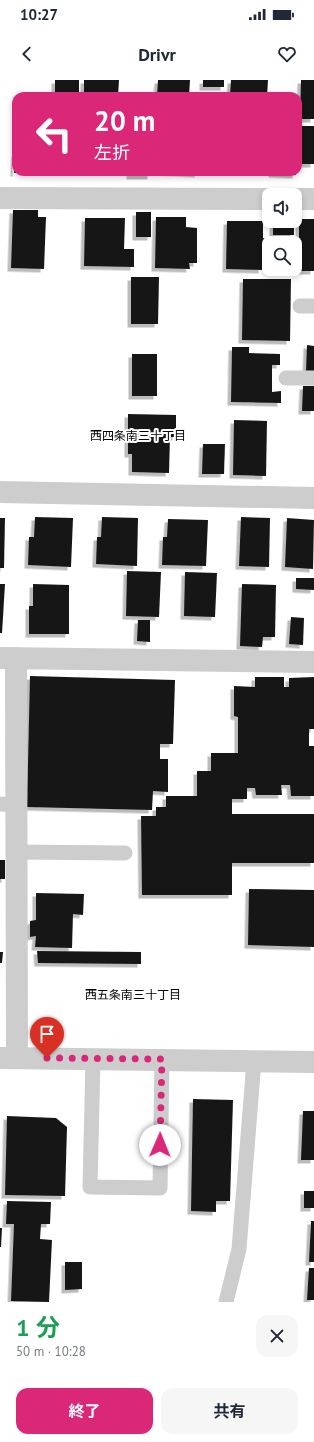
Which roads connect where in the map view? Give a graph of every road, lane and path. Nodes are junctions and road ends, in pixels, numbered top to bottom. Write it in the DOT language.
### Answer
graph roads {
  1 [pos="0,198"];
  2 [pos="262,199"];
  3 [pos="302,199"];
  4 [pos="314,199"];
  5 [pos="286,378"];
  6 [pos="314,378"];
  7 [pos="0,492"];
  8 [pos="314,498"];
  9 [pos="8,658"];
  10 [pos="314,662"];
  11 [pos="8,804"];
  12 [pos="16,852"];
  13 [pos="125,853"];
  14 [pos="8,1058"];
  15 [pos="92,1059"];
  16 [pos="162,1059"];
  17 [pos="254,1061"];
  18 [pos="314,1062"];
  19 [pos="226,1302"];
  1 -- 2 [label="street"];
  3 -- 4 [label="street"];
  5 -- 6 [label="lane"];
  7 -- 8 [label="street"];
  9 -- 10 [label="street"];
  9 -- 11 [label="street"];
  11 -- 12 [label="street"];
  12 -- 13 [label="lane"];
  12 -- 14 [label="street"];
  14 -- 15 [label="street"];
  15 -- 16 [label="street"];
  15 -- 16 [label="lane"];
  16 -- 17 [label="street"];
  17 -- 18 [label="street"];
  17 -- 19 [label="lane"];
}
